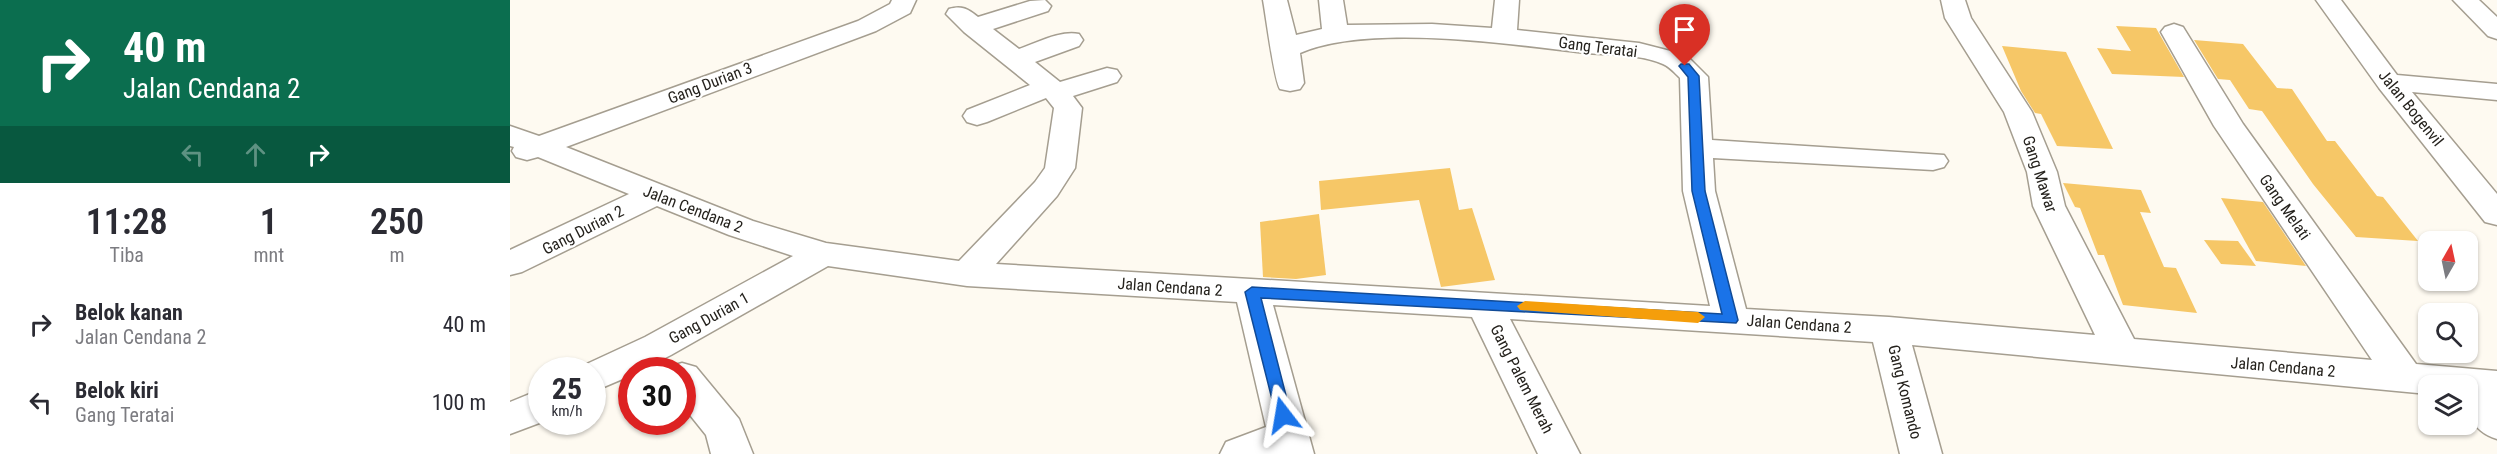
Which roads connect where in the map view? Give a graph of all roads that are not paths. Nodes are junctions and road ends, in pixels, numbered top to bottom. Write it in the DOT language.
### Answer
graph roads {
  1 [pos="904,0"];
  2 [pos="1275,0"];
  3 [pos="1331,0"];
  4 [pos="1508,0"];
  5 [pos="1953,0"];
  6 [pos="2328,0"];
  7 [pos="2465,0"];
  8 [pos="1039,6"];
  9 [pos="2497,31"];
  10 [pos="2174,32"];
  11 [pos="1335,34"];
  12 [pos="1504,36"];
  13 [pos="1070,40"];
  14 [pos="1286,49"];
  15 [pos="1015,60"];
  16 [pos="1107,76"];
  17 [pos="2389,82"];
  18 [pos="1290,83"];
  19 [pos="1053,90"];
  20 [pos="2497,92"];
  21 [pos="977,116"];
  22 [pos="519,147"];
  23 [pos="1697,148"];
  24 [pos="1933,160"];
  25 [pos="655,194"];
  26 [pos="2497,215"];
  27 [pos="823,254"];
  28 [pos="510,264"];
  29 [pos="967,274"];
  30 [pos="1252,292"];
  31 [pos="1484,304"];
  32 [pos="1731,320"];
  33 [pos="1889,330"];
  34 [pos="2122,353"];
  35 [pos="669,357"];
  36 [pos="2404,377"];
  37 [pos="2482,385"];
  38 [pos="696,394"];
  39 [pos="528,411"];
  40 [pos="510,419"];
  41 [pos="2497,423"];
  42 [pos="1291,445"];
  43 [pos="732,454"];
  44 [pos="1241,454"];
  45 [pos="1559,454"];
  46 [pos="1921,454"];
  1 -- 22 [label="street, Gang Durian 3"];
  2 -- 14 [label="street"];
  3 -- 11 [label="street"];
  4 -- 12 [label="street"];
  5 -- 34 [label="street, Gang Mawar"];
  6 -- 17 [label="street, Jalan Bogenvil"];
  7 -- 9 [label="street"];
  8 -- 15 [label="street"];
  10 -- 36 [label="street, Gang Melati"];
  11 -- 12 [label="street, Gang Teratai"];
  11 -- 14 [label="street, Gang Teratai"];
  12 -- 23 [label="street, Gang Teratai"];
  13 -- 15 [label="street"];
  14 -- 18 [label="street"];
  15 -- 19 [label="street"];
  16 -- 19 [label="street"];
  17 -- 20 [label="street"];
  17 -- 26 [label="street, Jalan Bogenvil"];
  19 -- 21 [label="street"];
  19 -- 29 [label="street"];
  22 -- 25 [label="street, Jalan Cendana 2"];
  23 -- 24 [label="street"];
  23 -- 32 [label="street, Gang Teratai"];
  25 -- 27 [label="street, Jalan Cendana 2"];
  25 -- 28 [label="street, Gang Durian 2"];
  27 -- 29 [label="street, Jalan Cendana 2"];
  27 -- 35 [label="street, Gang Durian 1"];
  29 -- 30 [label="street, Jalan Cendana 2"];
  30 -- 31 [label="street, Jalan Cendana 2"];
  30 -- 42 [label="street"];
  31 -- 32 [label="street, Jalan Cendana 2"];
  31 -- 45 [label="street, Gang Palem Merah"];
  32 -- 33 [label="street, Jalan Cendana 2"];
  33 -- 34 [label="street, Jalan Cendana 2"];
  33 -- 46 [label="street, Gang Komando"];
  34 -- 36 [label="street, Jalan Cendana 2"];
  36 -- 37 [label="street, Jalan Cendana 2"];
  37 -- 41 [label="street"];
  38 -- 43 [label="street"];
  39 -- 40 [label="street"];
  42 -- 44 [label="street"];
}
